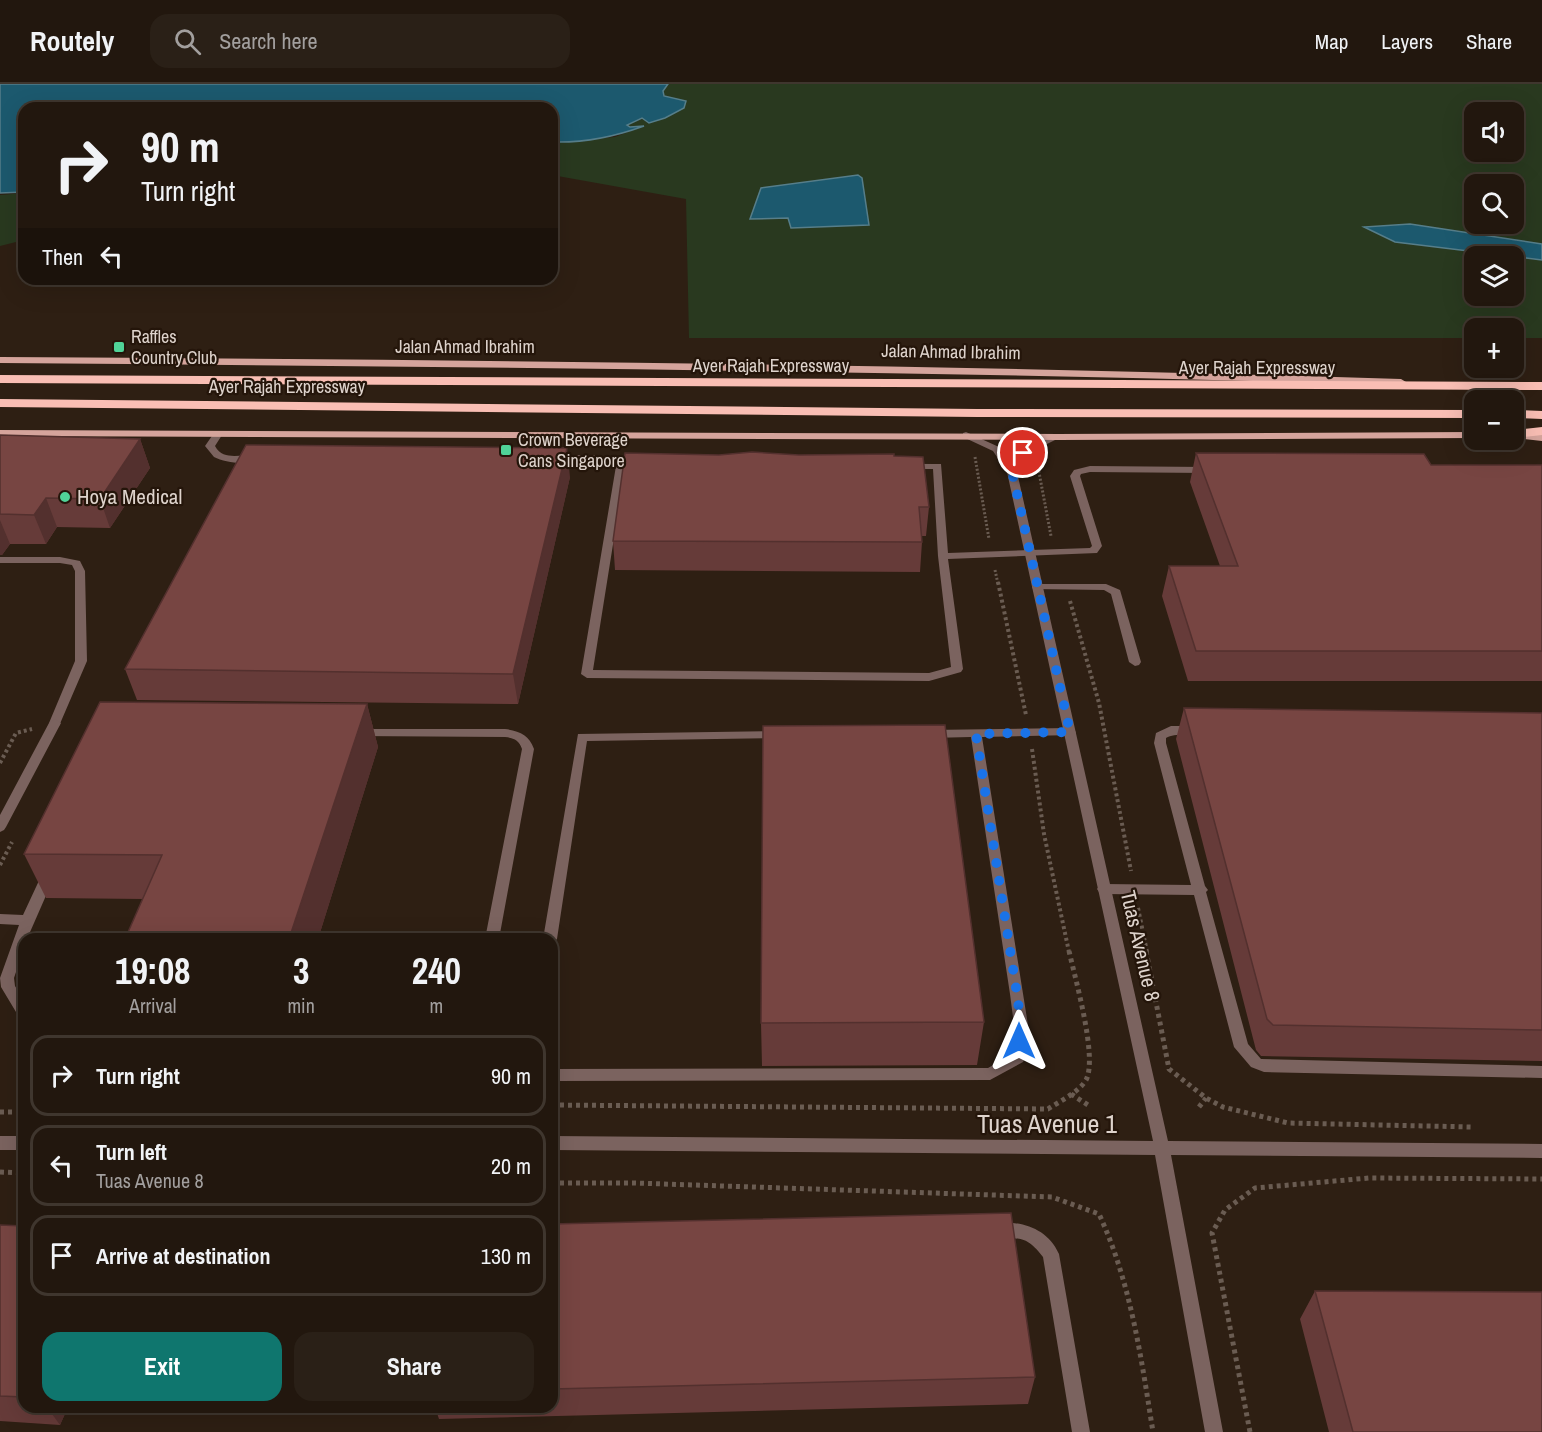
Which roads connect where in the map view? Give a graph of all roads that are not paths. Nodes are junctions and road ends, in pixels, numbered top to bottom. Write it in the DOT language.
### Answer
graph roads {
  1 [pos="0,360"];
  2 [pos="0,379"];
  3 [pos="1542,386"];
  4 [pos="0,403"];
  5 [pos="1464,414"];
  6 [pos="1524,414"];
  7 [pos="1542,415"];
  8 [pos="1542,431"];
  9 [pos="1524,433"];
  10 [pos="0,434"];
  11 [pos="217,435"];
  12 [pos="966,435"];
  13 [pos="1464,435"];
  14 [pos="1524,435"];
  15 [pos="1058,436"];
  16 [pos="1542,438"];
  17 [pos="547,458"];
  18 [pos="594,458"];
  19 [pos="263,459"];
  20 [pos="1218,470"];
  21 [pos="1012,471"];
  22 [pos="1030,554"];
  23 [pos="943,556"];
  24 [pos="0,560"];
  25 [pos="1037,587"];
  26 [pos="1135,662"];
  27 [pos="1206,730"];
  28 [pos="1070,732"];
  29 [pos="350,733"];
  30 [pos="916,734"];
  31 [pos="976,734"];
  32 [pos="785,735"];
  33 [pos="0,827"];
  34 [pos="56,858"];
  35 [pos="1104,889"];
  36 [pos="1201,890"];
  37 [pos="0,919"];
  38 [pos="27,920"];
  39 [pos="23,933"];
  40 [pos="493,933"];
  41 [pos="551,933"];
  42 [pos="18,946"];
  43 [pos="18,1003"];
  44 [pos="1542,1072"];
  45 [pos="558,1075"];
  46 [pos="0,1143"];
  47 [pos="18,1143"];
  48 [pos="558,1143"];
  49 [pos="1162,1149"];
  50 [pos="1542,1152"];
  51 [pos="983,1229"];
  52 [pos="1081,1432"];
  53 [pos="1214,1432"];
  1 -- 3 [label="main road, Jalan Ahmad Ibrahim"];
  2 -- 3 [label="highway, Ayer Rajah Expressway"];
  4 -- 5 [label="highway, Ayer Rajah Expressway"];
  6 -- 7 [label="highway"];
  8 -- 9 [label="highway"];
  10 -- 11 [label="main road"];
  11 -- 12 [label="main road"];
  11 -- 19 [label="street"];
  12 -- 15 [label="main road"];
  12 -- 21 [label="street, Tuas Avenue 8"];
  13 -- 15 [label="main road"];
  14 -- 16 [label="main road"];
  15 -- 21 [label="street"];
  17 -- 18 [label="street"];
  20 -- 22 [label="street"];
  21 -- 22 [label="street, Tuas Avenue 8"];
  22 -- 23 [label="street"];
  22 -- 25 [label="street, Tuas Avenue 8"];
  23 -- 23 [label="street"];
  24 -- 33 [label="street"];
  25 -- 26 [label="street"];
  25 -- 28 [label="street, Tuas Avenue 8"];
  27 -- 36 [label="street"];
  28 -- 31 [label="street"];
  28 -- 35 [label="street, Tuas Avenue 8"];
  29 -- 40 [label="street"];
  30 -- 31 [label="street"];
  31 -- 45 [label="street"];
  32 -- 41 [label="street"];
  34 -- 38 [label="street"];
  35 -- 36 [label="street"];
  35 -- 49 [label="street, Tuas Avenue 8"];
  36 -- 44 [label="street"];
  37 -- 38 [label="street"];
  38 -- 39 [label="street"];
  42 -- 43 [label="street"];
  46 -- 47 [label="street"];
  48 -- 49 [label="street, Tuas Avenue 1"];
  49 -- 50 [label="street, Tuas Avenue 1"];
  49 -- 53 [label="street, Tuas Avenue 8"];
  51 -- 52 [label="street"];
}
